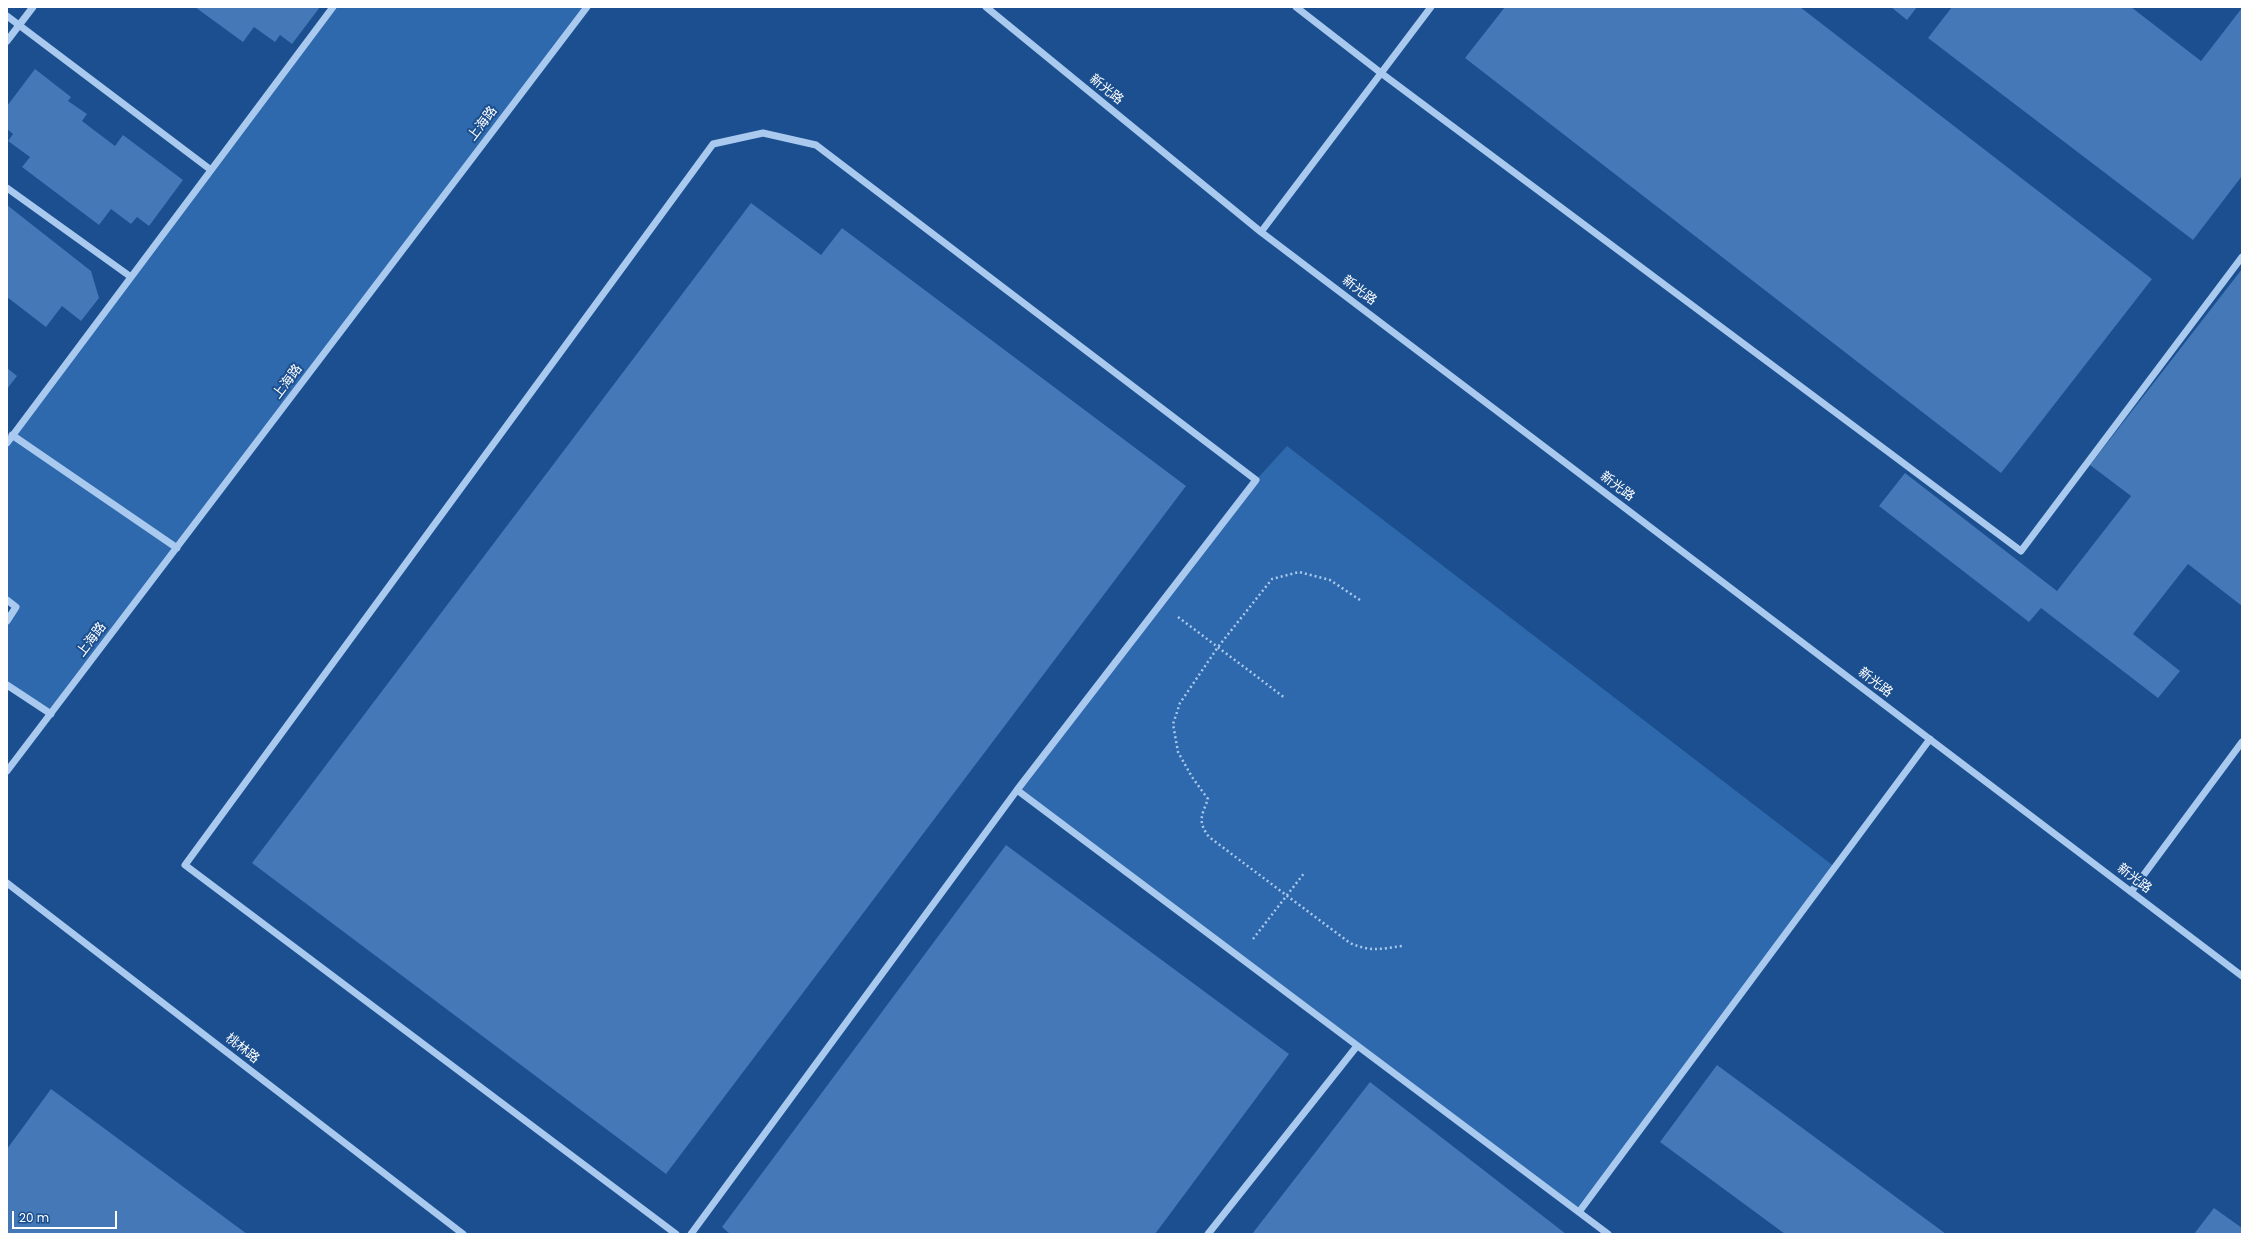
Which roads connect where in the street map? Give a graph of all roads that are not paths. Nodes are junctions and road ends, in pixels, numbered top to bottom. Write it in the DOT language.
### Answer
graph roads {
  1 [pos="33,7"];
  2 [pos="333,7"];
  3 [pos="587,7"];
  4 [pos="986,7"];
  5 [pos="1296,7"];
  6 [pos="1431,7"];
  7 [pos="7,16"];
  8 [pos="19,25"];
  9 [pos="7,41"];
  10 [pos="1381,73"];
  11 [pos="210,170"];
  12 [pos="7,188"];
  13 [pos="1261,232"];
  14 [pos="2242,256"];
  15 [pos="131,277"];
  16 [pos="12,436"];
  17 [pos="7,443"];
  18 [pos="177,548"];
  19 [pos="7,600"];
  20 [pos="7,621"];
  21 [pos="7,685"];
  22 [pos="50,714"];
  23 [pos="1930,739"];
  24 [pos="2242,742"];
  25 [pos="7,771"];
  26 [pos="1017,790"];
  27 [pos="7,883"];
  28 [pos="2131,892"];
  29 [pos="2242,976"];
  30 [pos="1357,1046"];
  31 [pos="1579,1212"];
  32 [pos="463,1234"];
  33 [pos="676,1234"];
  34 [pos="691,1234"];
  35 [pos="1208,1234"];
  36 [pos="1608,1234"];
  1 -- 8 [label="street"];
  2 -- 11 [label="street"];
  3 -- 18 [label="street, 上海路"];
  4 -- 13 [label="street, 新光路"];
  5 -- 10 [label="street"];
  6 -- 10 [label="street"];
  7 -- 8 [label="street"];
  8 -- 9 [label="street"];
  8 -- 11 [label="street"];
  10 -- 13 [label="street"];
  10 -- 14 [label="street"];
  11 -- 15 [label="street"];
  12 -- 15 [label="street"];
  13 -- 23 [label="street, 新光路"];
  15 -- 16 [label="street"];
  16 -- 17 [label="street"];
  16 -- 18 [label="street"];
  18 -- 22 [label="street, 上海路"];
  19 -- 20 [label="street"];
  21 -- 22 [label="street"];
  22 -- 25 [label="street, 上海路"];
  23 -- 28 [label="street, 新光路"];
  23 -- 31 [label="street"];
  24 -- 28 [label="street"];
  26 -- 30 [label="street"];
  26 -- 33 [label="street"];
  26 -- 34 [label="street"];
  27 -- 32 [label="street, 桃林路"];
  28 -- 29 [label="street, 新光路"];
  30 -- 31 [label="street"];
  30 -- 35 [label="street"];
  31 -- 36 [label="street"];
}
